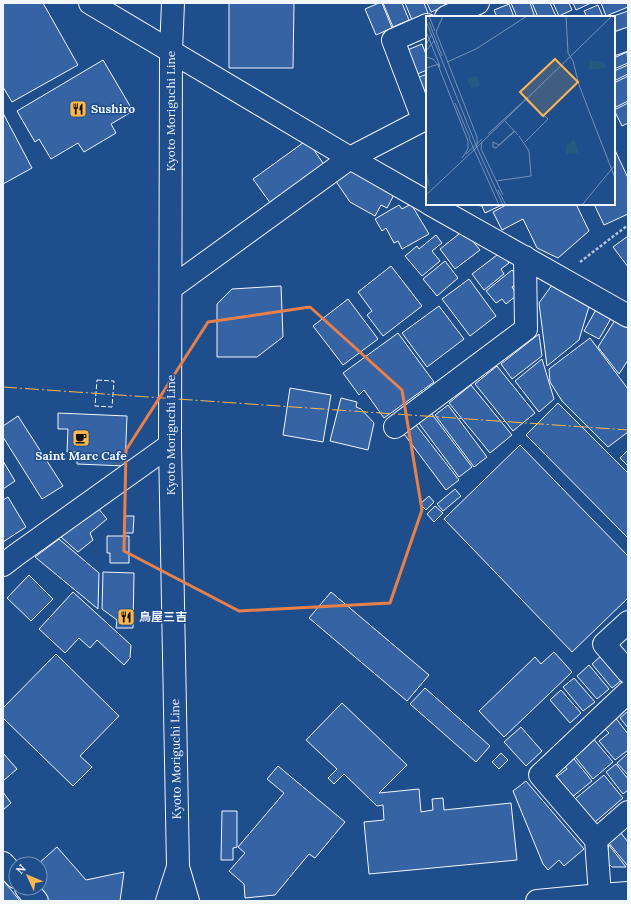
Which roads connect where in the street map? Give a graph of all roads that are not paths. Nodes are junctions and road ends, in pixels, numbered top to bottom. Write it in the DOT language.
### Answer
graph roads {
  1 [pos="90,3"];
  2 [pos="173,3"];
  3 [pos="478,3"];
  4 [pos="448,16"];
  5 [pos="426,25"];
  6 [pos="628,39"];
  7 [pos="615,44"];
  8 [pos="171,51"];
  9 [pos="425,118"];
  10 [pos="350,158"];
  11 [pos="426,201"];
  12 [pos="432,205"];
  13 [pos="525,257"];
  14 [pos="171,288"];
  15 [pos="628,316"];
  16 [pos="395,427"];
  17 [pos="170,445"];
  18 [pos="3,565"];
  19 [pos="628,622"];
  20 [pos="628,672"];
  21 [pos="628,692"];
  22 [pos="628,812"];
  23 [pos="596,840"];
  24 [pos="178,867"];
  25 [pos="628,893"];
  26 [pos="600,895"];
  27 [pos="167,901"];
  28 [pos="188,901"];
  29 [pos="537,901"];
  1 -- 8 [label="street"];
  2 -- 8 [label="street, Kyoto Moriguchi Line"];
  3 -- 4 [label="street"];
  5 -- 9 [label="street"];
  6 -- 7 [label="street"];
  8 -- 10 [label="street"];
  8 -- 14 [label="street, Kyoto Moriguchi Line"];
  9 -- 10 [label="street"];
  10 -- 11 [label="street"];
  10 -- 14 [label="street"];
  12 -- 13 [label="street"];
  13 -- 15 [label="street"];
  13 -- 16 [label="street"];
  14 -- 17 [label="street, Kyoto Moriguchi Line"];
  17 -- 18 [label="street"];
  17 -- 24 [label="street, Kyoto Moriguchi Line"];
  19 -- 20 [label="street"];
  21 -- 23 [label="street"];
  22 -- 23 [label="street"];
  23 -- 26 [label="street"];
  24 -- 27 [label="street, Kyoto Moriguchi Line"];
  24 -- 28 [label="street, Kyoto Moriguchi Line"];
  25 -- 26 [label="street"];
  26 -- 29 [label="street"];
}
